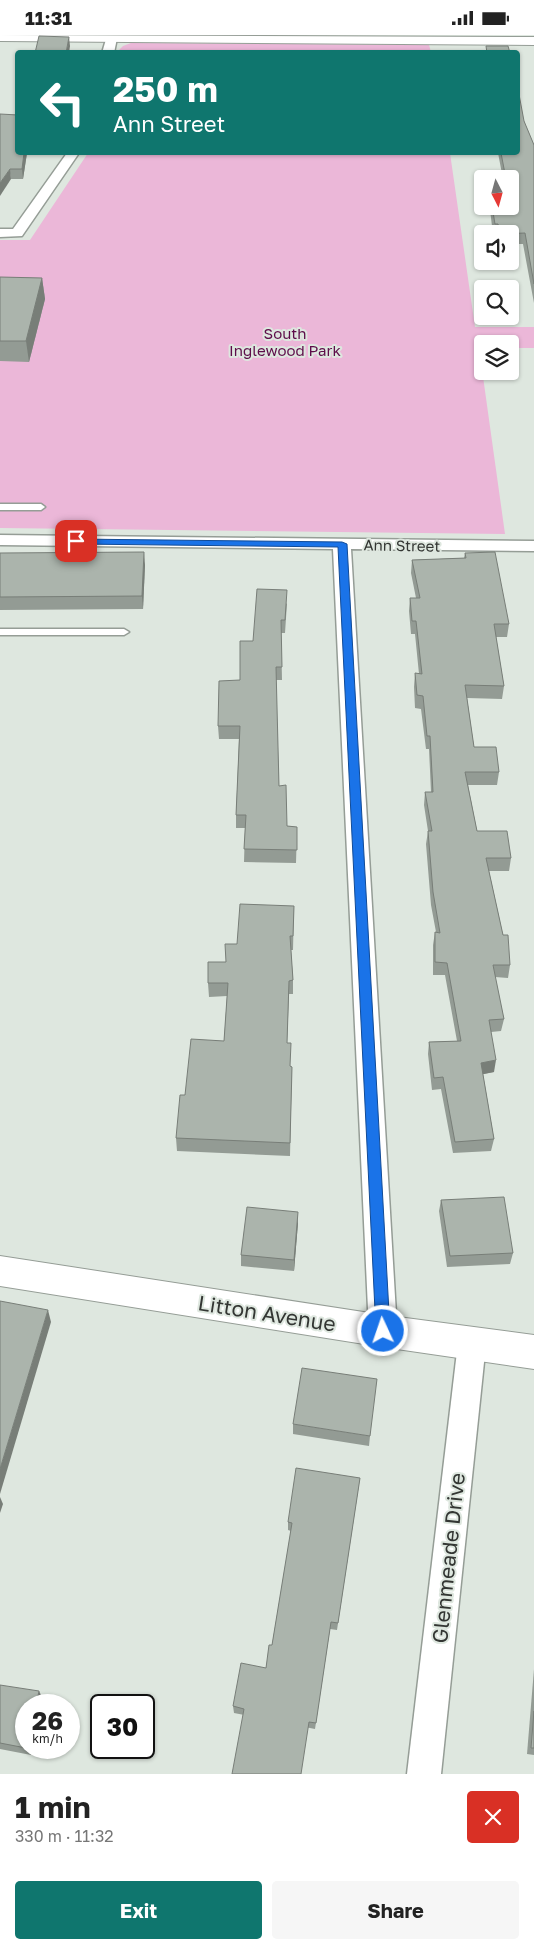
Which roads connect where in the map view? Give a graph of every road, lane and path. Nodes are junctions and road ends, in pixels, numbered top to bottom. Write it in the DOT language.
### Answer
graph roads {
  1 [pos="138,36"];
  2 [pos="0,37"];
  3 [pos="111,37"];
  4 [pos="470,38"];
  5 [pos="534,41"];
  6 [pos="109,50"];
  7 [pos="72,155"];
  8 [pos="0,233"];
  9 [pos="0,507"];
  10 [pos="41,507"];
  11 [pos="0,540"];
  12 [pos="342,544"];
  13 [pos="534,547"];
  14 [pos="0,632"];
  15 [pos="124,632"];
  16 [pos="0,1271"];
  17 [pos="383,1331"];
  18 [pos="472,1343"];
  19 [pos="534,1352"];
  20 [pos="424,1774"];
  1 -- 3 [label="street"];
  1 -- 4 [label="street"];
  2 -- 3 [label="street"];
  3 -- 6 [label="street"];
  4 -- 5 [label="street"];
  7 -- 8 [label="street"];
  9 -- 10 [label="lane"];
  11 -- 12 [label="street, Ann Street"];
  12 -- 13 [label="street, Ann Street"];
  12 -- 17 [label="street"];
  14 -- 15 [label="lane"];
  16 -- 17 [label="street, Litton Avenue"];
  17 -- 18 [label="street, Litton Avenue"];
  18 -- 19 [label="street, Litton Avenue"];
  18 -- 20 [label="street, Glenmeade Drive"];
}
